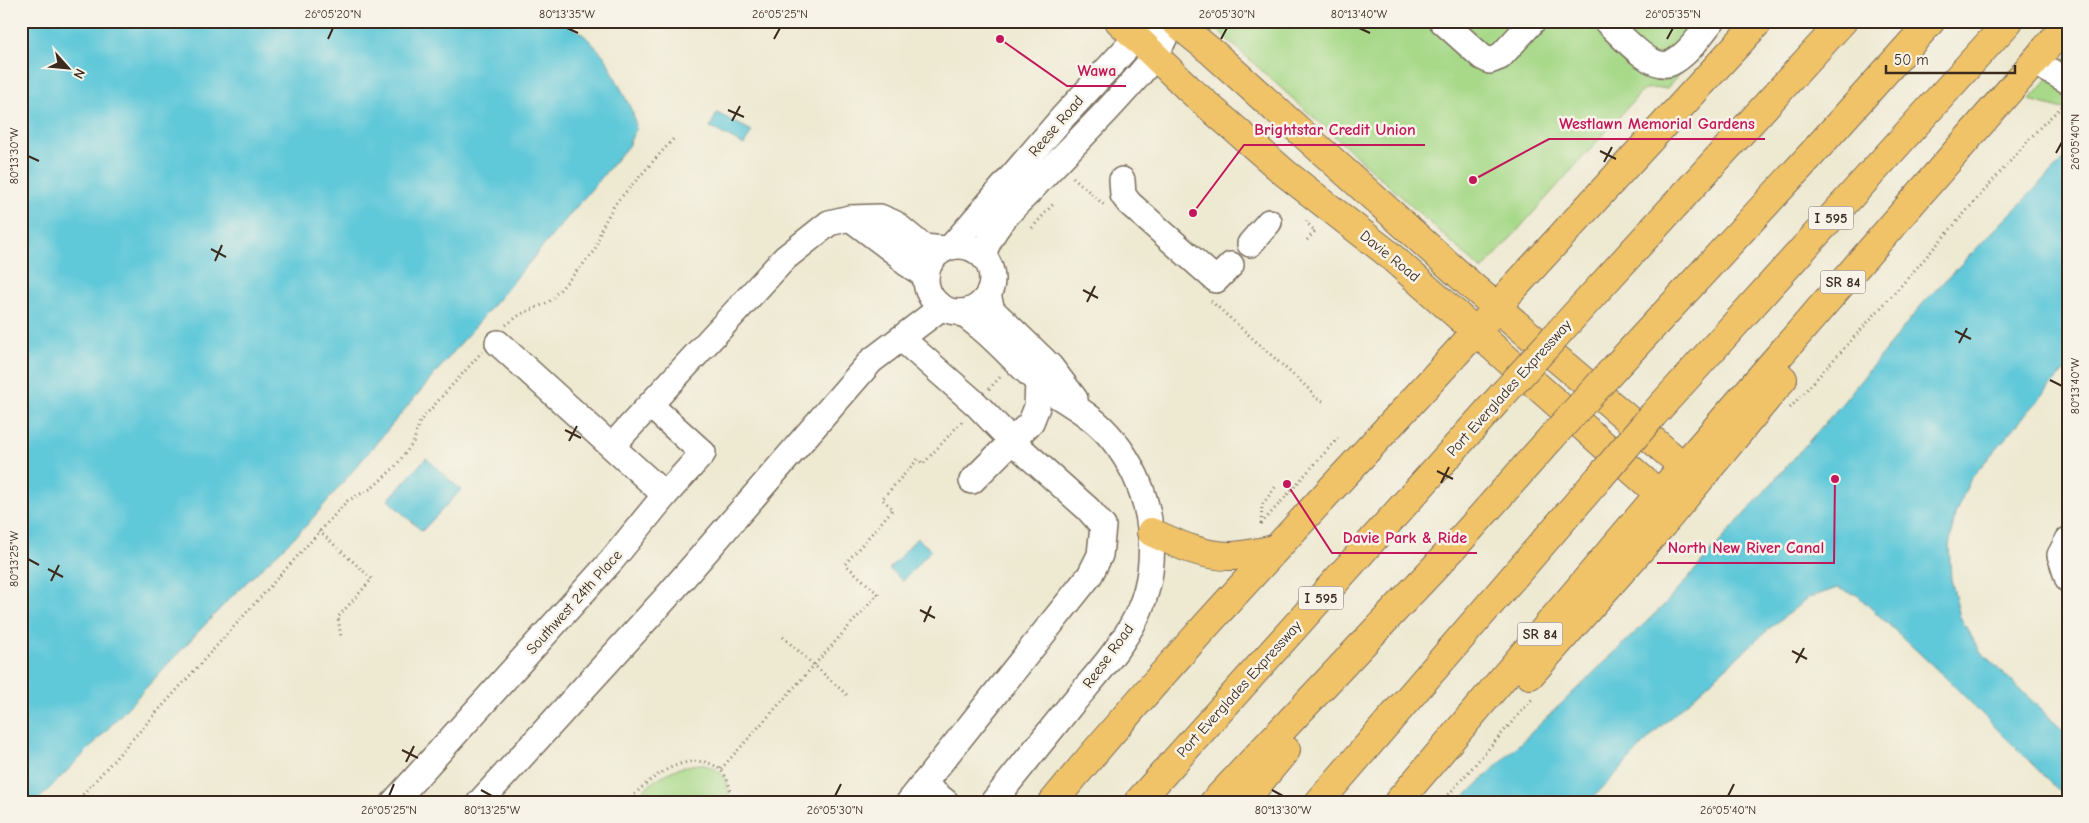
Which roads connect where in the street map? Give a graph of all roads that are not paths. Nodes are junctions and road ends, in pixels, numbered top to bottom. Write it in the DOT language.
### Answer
graph roads {
  1 [pos="1173,21"];
  2 [pos="1442,21"];
  3 [pos="1533,21"];
  4 [pos="1606,21"];
  5 [pos="1712,21"];
  6 [pos="1759,21"];
  7 [pos="1843,21"];
  8 [pos="1931,21"];
  9 [pos="2009,21"];
  10 [pos="2068,24"];
  11 [pos="1127,29"];
  12 [pos="1155,56"];
  13 [pos="2034,62"];
  14 [pos="2068,81"];
  15 [pos="2002,98"];
  16 [pos="1122,180"];
  17 [pos="850,218"];
  18 [pos="1269,222"];
  19 [pos="1250,244"];
  20 [pos="948,248"];
  21 [pos="983,256"];
  22 [pos="1230,265"];
  23 [pos="926,276"];
  24 [pos="988,295"];
  25 [pos="1498,307"];
  26 [pos="951,310"];
  27 [pos="1477,331"];
  28 [pos="496,339"];
  29 [pos="902,339"];
  30 [pos="1038,381"];
  31 [pos="650,405"];
  32 [pos="1086,413"];
  33 [pos="1012,441"];
  34 [pos="612,446"];
  35 [pos="1683,466"];
  36 [pos="972,481"];
  37 [pos="1660,494"];
  38 [pos="665,495"];
  39 [pos="1152,532"];
  40 [pos="2068,540"];
  41 [pos="1454,546"];
  42 [pos="1275,549"];
  43 [pos="2068,580"];
  44 [pos="916,793"];
  45 [pos="394,802"];
  46 [pos="480,802"];
  47 [pos="946,802"];
  48 [pos="993,802"];
  49 [pos="1053,802"];
  50 [pos="1138,802"];
  51 [pos="1214,802"];
  52 [pos="1243,802"];
  53 [pos="1319,802"];
  54 [pos="1398,802"];
  55 [pos="1422,802"];
  1 -- 11 [label="street, Reese Road"];
  1 -- 12 [label="street, Reese Road"];
  1 -- 25 [label="main road, Davie Road"];
  2 -- 3 [label="street"];
  4 -- 5 [label="street"];
  6 -- 25 [label="main road"];
  7 -- 50 [label="main road, Port Everglades Expressway / I 595, bridge"];
  8 -- 41 [label="main road, bridge"];
  9 -- 53 [label="main road, I 595, bridge"];
  10 -- 13 [label="main road, SR 84"];
  11 -- 12 [label="main road, Davie Road"];
  11 -- 20 [label="street, Reese Road"];
  12 -- 21 [label="street, Reese Road"];
  12 -- 27 [label="main road, Davie Road"];
  13 -- 14 [label="street"];
  13 -- 15 [label="main road, SR 84"];
  15 -- 35 [label="main road, SR 84"];
  15 -- 55 [label="main road"];
  16 -- 22 [label="street"];
  17 -- 20 [label="street"];
  17 -- 23 [label="street"];
  17 -- 31 [label="street"];
  18 -- 19 [label="street"];
  20 -- 21 [label="street"];
  20 -- 23 [label="street"];
  21 -- 24 [label="street"];
  23 -- 26 [label="street"];
  24 -- 26 [label="street"];
  24 -- 32 [label="street, Reese Road"];
  25 -- 27 [label="main road"];
  25 -- 35 [label="main road, Davie Road"];
  26 -- 29 [label="street"];
  26 -- 30 [label="street, Reese Road"];
  27 -- 37 [label="main road, Davie Road"];
  27 -- 42 [label="main road"];
  28 -- 34 [label="street"];
  29 -- 33 [label="street"];
  29 -- 46 [label="street"];
  30 -- 32 [label="street, Reese Road"];
  30 -- 33 [label="street"];
  31 -- 34 [label="street"];
  31 -- 38 [label="street, Southwest 24th Place"];
  32 -- 39 [label="street, Reese Road"];
  33 -- 36 [label="street"];
  33 -- 44 [label="street"];
  34 -- 38 [label="street"];
  35 -- 37 [label="main road, SR 84"];
  37 -- 54 [label="main road, SR 84"];
  38 -- 45 [label="street, Southwest 24th Place"];
  39 -- 42 [label="main road"];
  39 -- 48 [label="street, Reese Road"];
  40 -- 43 [label="street"];
  41 -- 51 [label="main road"];
  41 -- 52 [label="main road"];
  42 -- 49 [label="main road"];
  44 -- 47 [label="street"];
}
